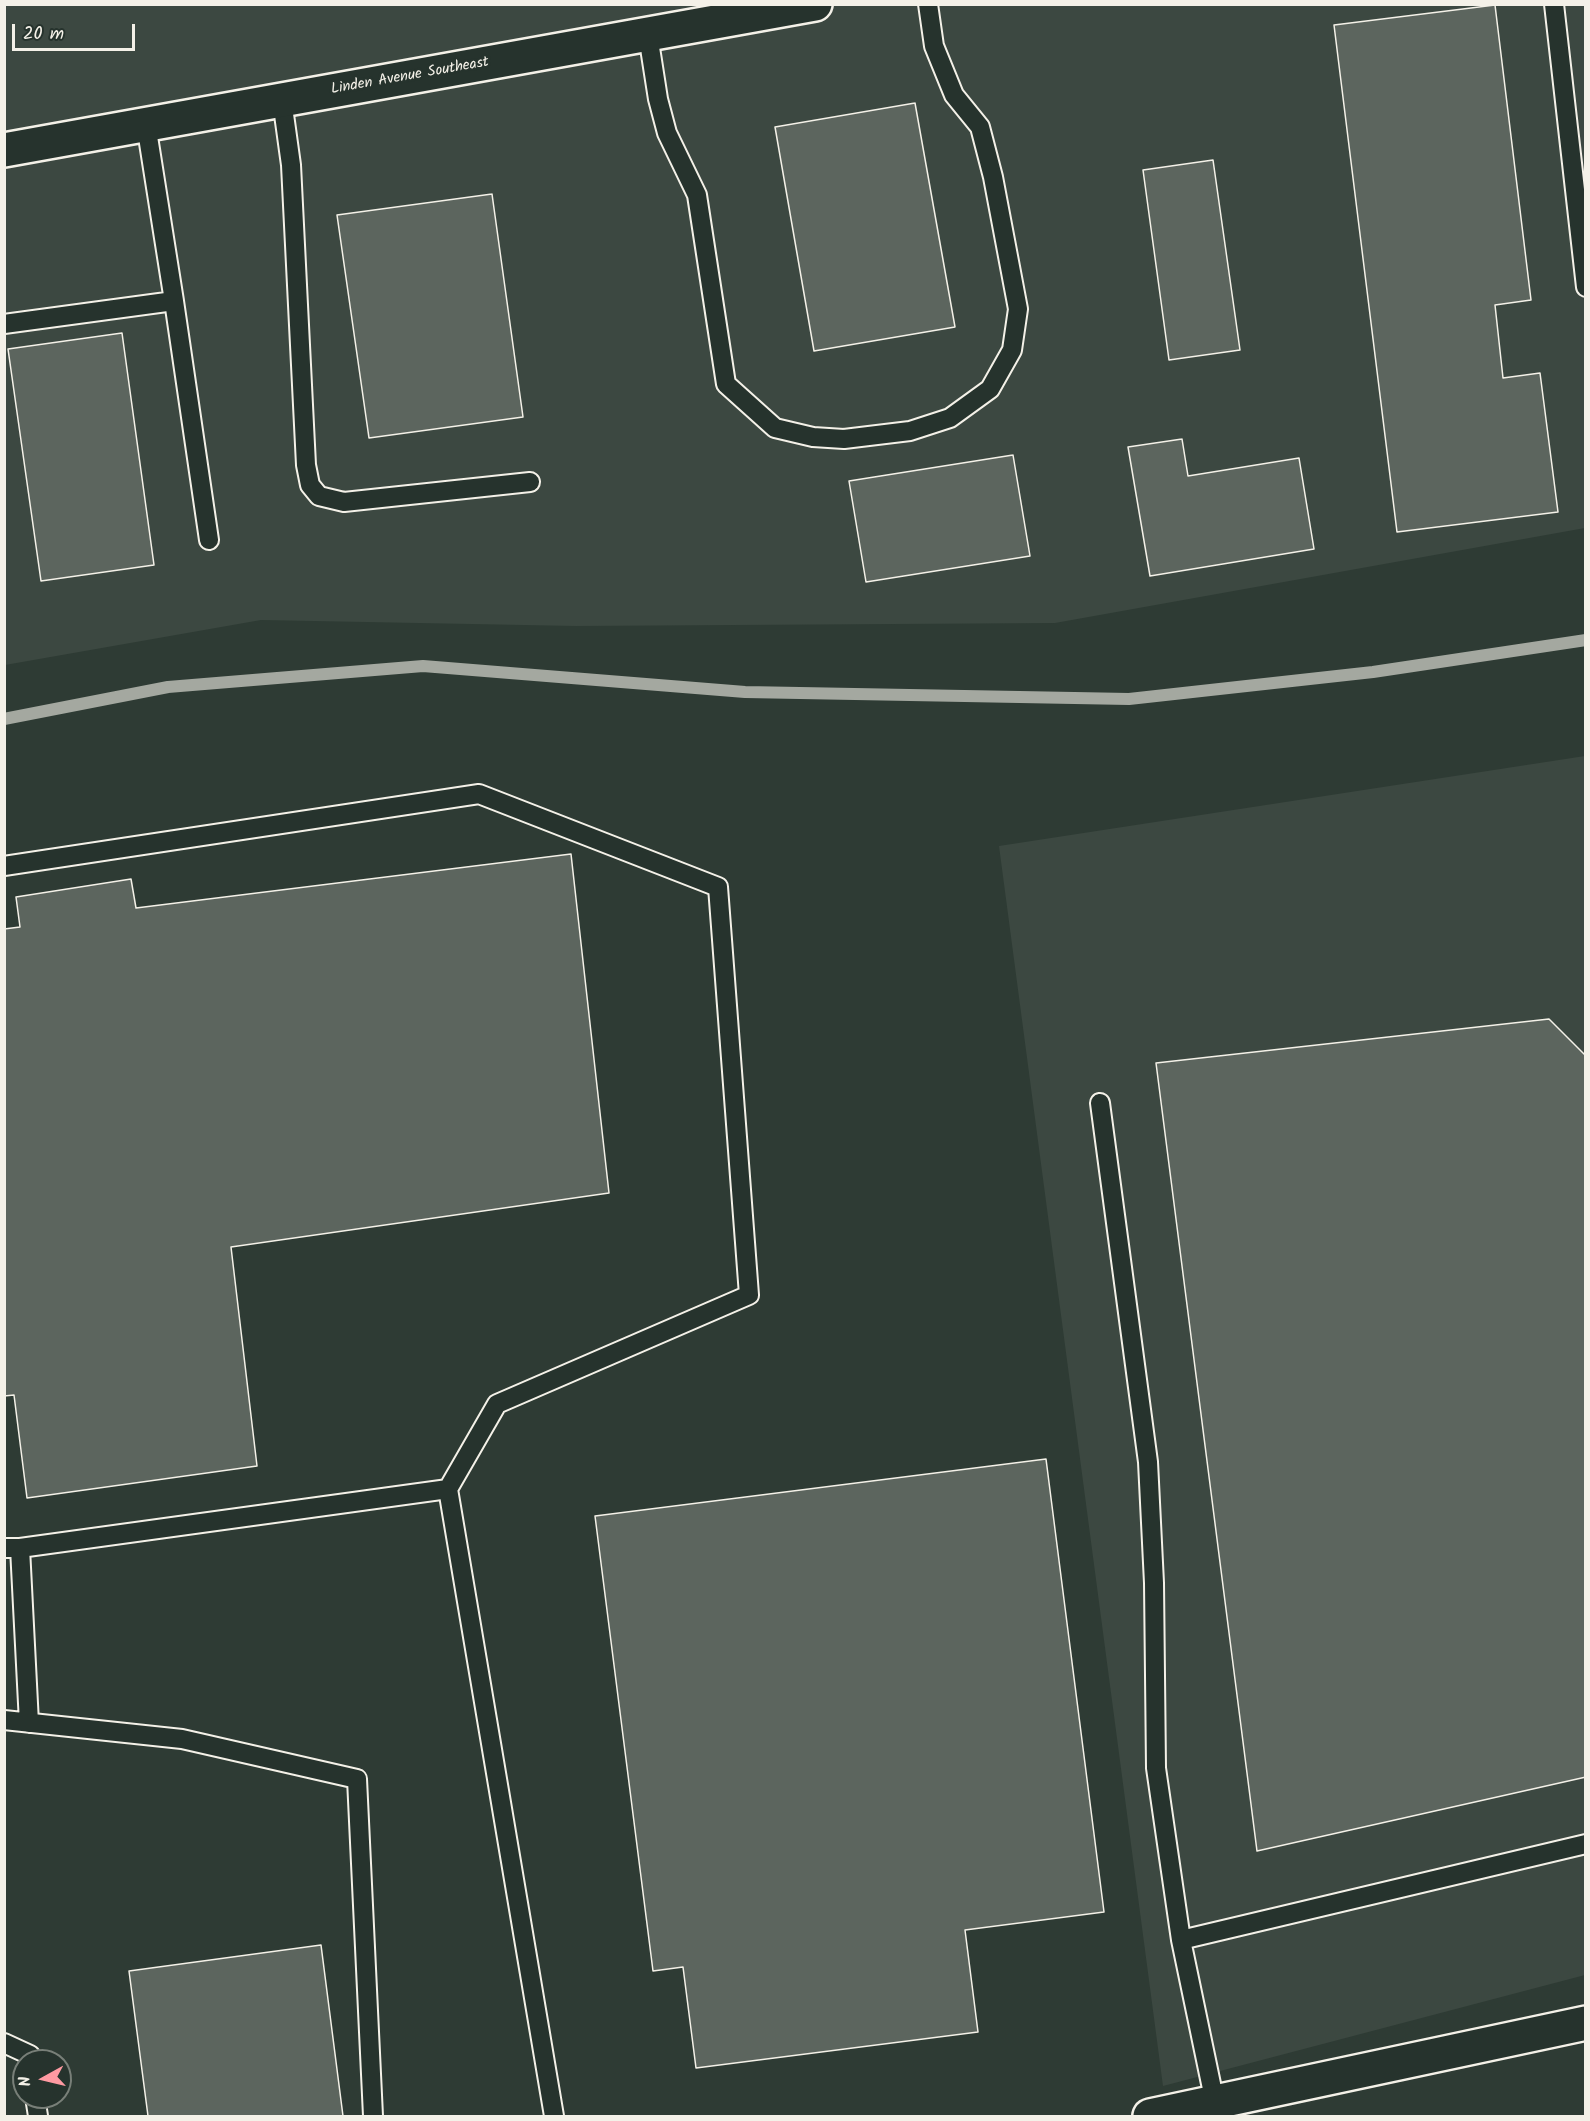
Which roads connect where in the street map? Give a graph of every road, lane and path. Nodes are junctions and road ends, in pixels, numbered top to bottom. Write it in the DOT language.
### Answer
graph roads {
  1 [pos="815,4"];
  2 [pos="927,4"];
  3 [pos="1554,4"];
  4 [pos="648,34"];
  5 [pos="282,100"];
  6 [pos="146,124"];
  7 [pos="4,150"];
  8 [pos="1586,288"];
  9 [pos="174,301"];
  10 [pos="4,324"];
  11 [pos="530,482"];
  12 [pos="209,540"];
  13 [pos="4,866"];
  14 [pos="1100,1103"];
  15 [pos="448,1489"];
  16 [pos="12,1548"];
  17 [pos="4,1720"];
  18 [pos="29,1723"];
  19 [pos="1586,1844"];
  20 [pos="1181,1940"];
  21 [pos="1586,2022"];
  22 [pos="1215,2103"];
  23 [pos="1162,2115"];
  24 [pos="374,2116"];
  25 [pos="554,2116"];
  1 -- 4 [label="street, Linden Avenue Southeast"];
  2 -- 4 [label="lane"];
  3 -- 8 [label="lane"];
  4 -- 5 [label="street, Linden Avenue Southeast"];
  5 -- 6 [label="street, Linden Avenue Southeast"];
  5 -- 11 [label="lane"];
  6 -- 7 [label="street, Linden Avenue Southeast"];
  6 -- 9 [label="lane"];
  9 -- 10 [label="lane"];
  9 -- 12 [label="lane"];
  13 -- 15 [label="lane"];
  14 -- 20 [label="lane"];
  15 -- 16 [label="lane"];
  15 -- 25 [label="lane"];
  16 -- 18 [label="lane"];
  17 -- 18 [label="lane"];
  18 -- 24 [label="lane"];
  19 -- 20 [label="lane"];
  20 -- 22 [label="lane"];
  21 -- 22 [label="street"];
  22 -- 23 [label="street"];
}
